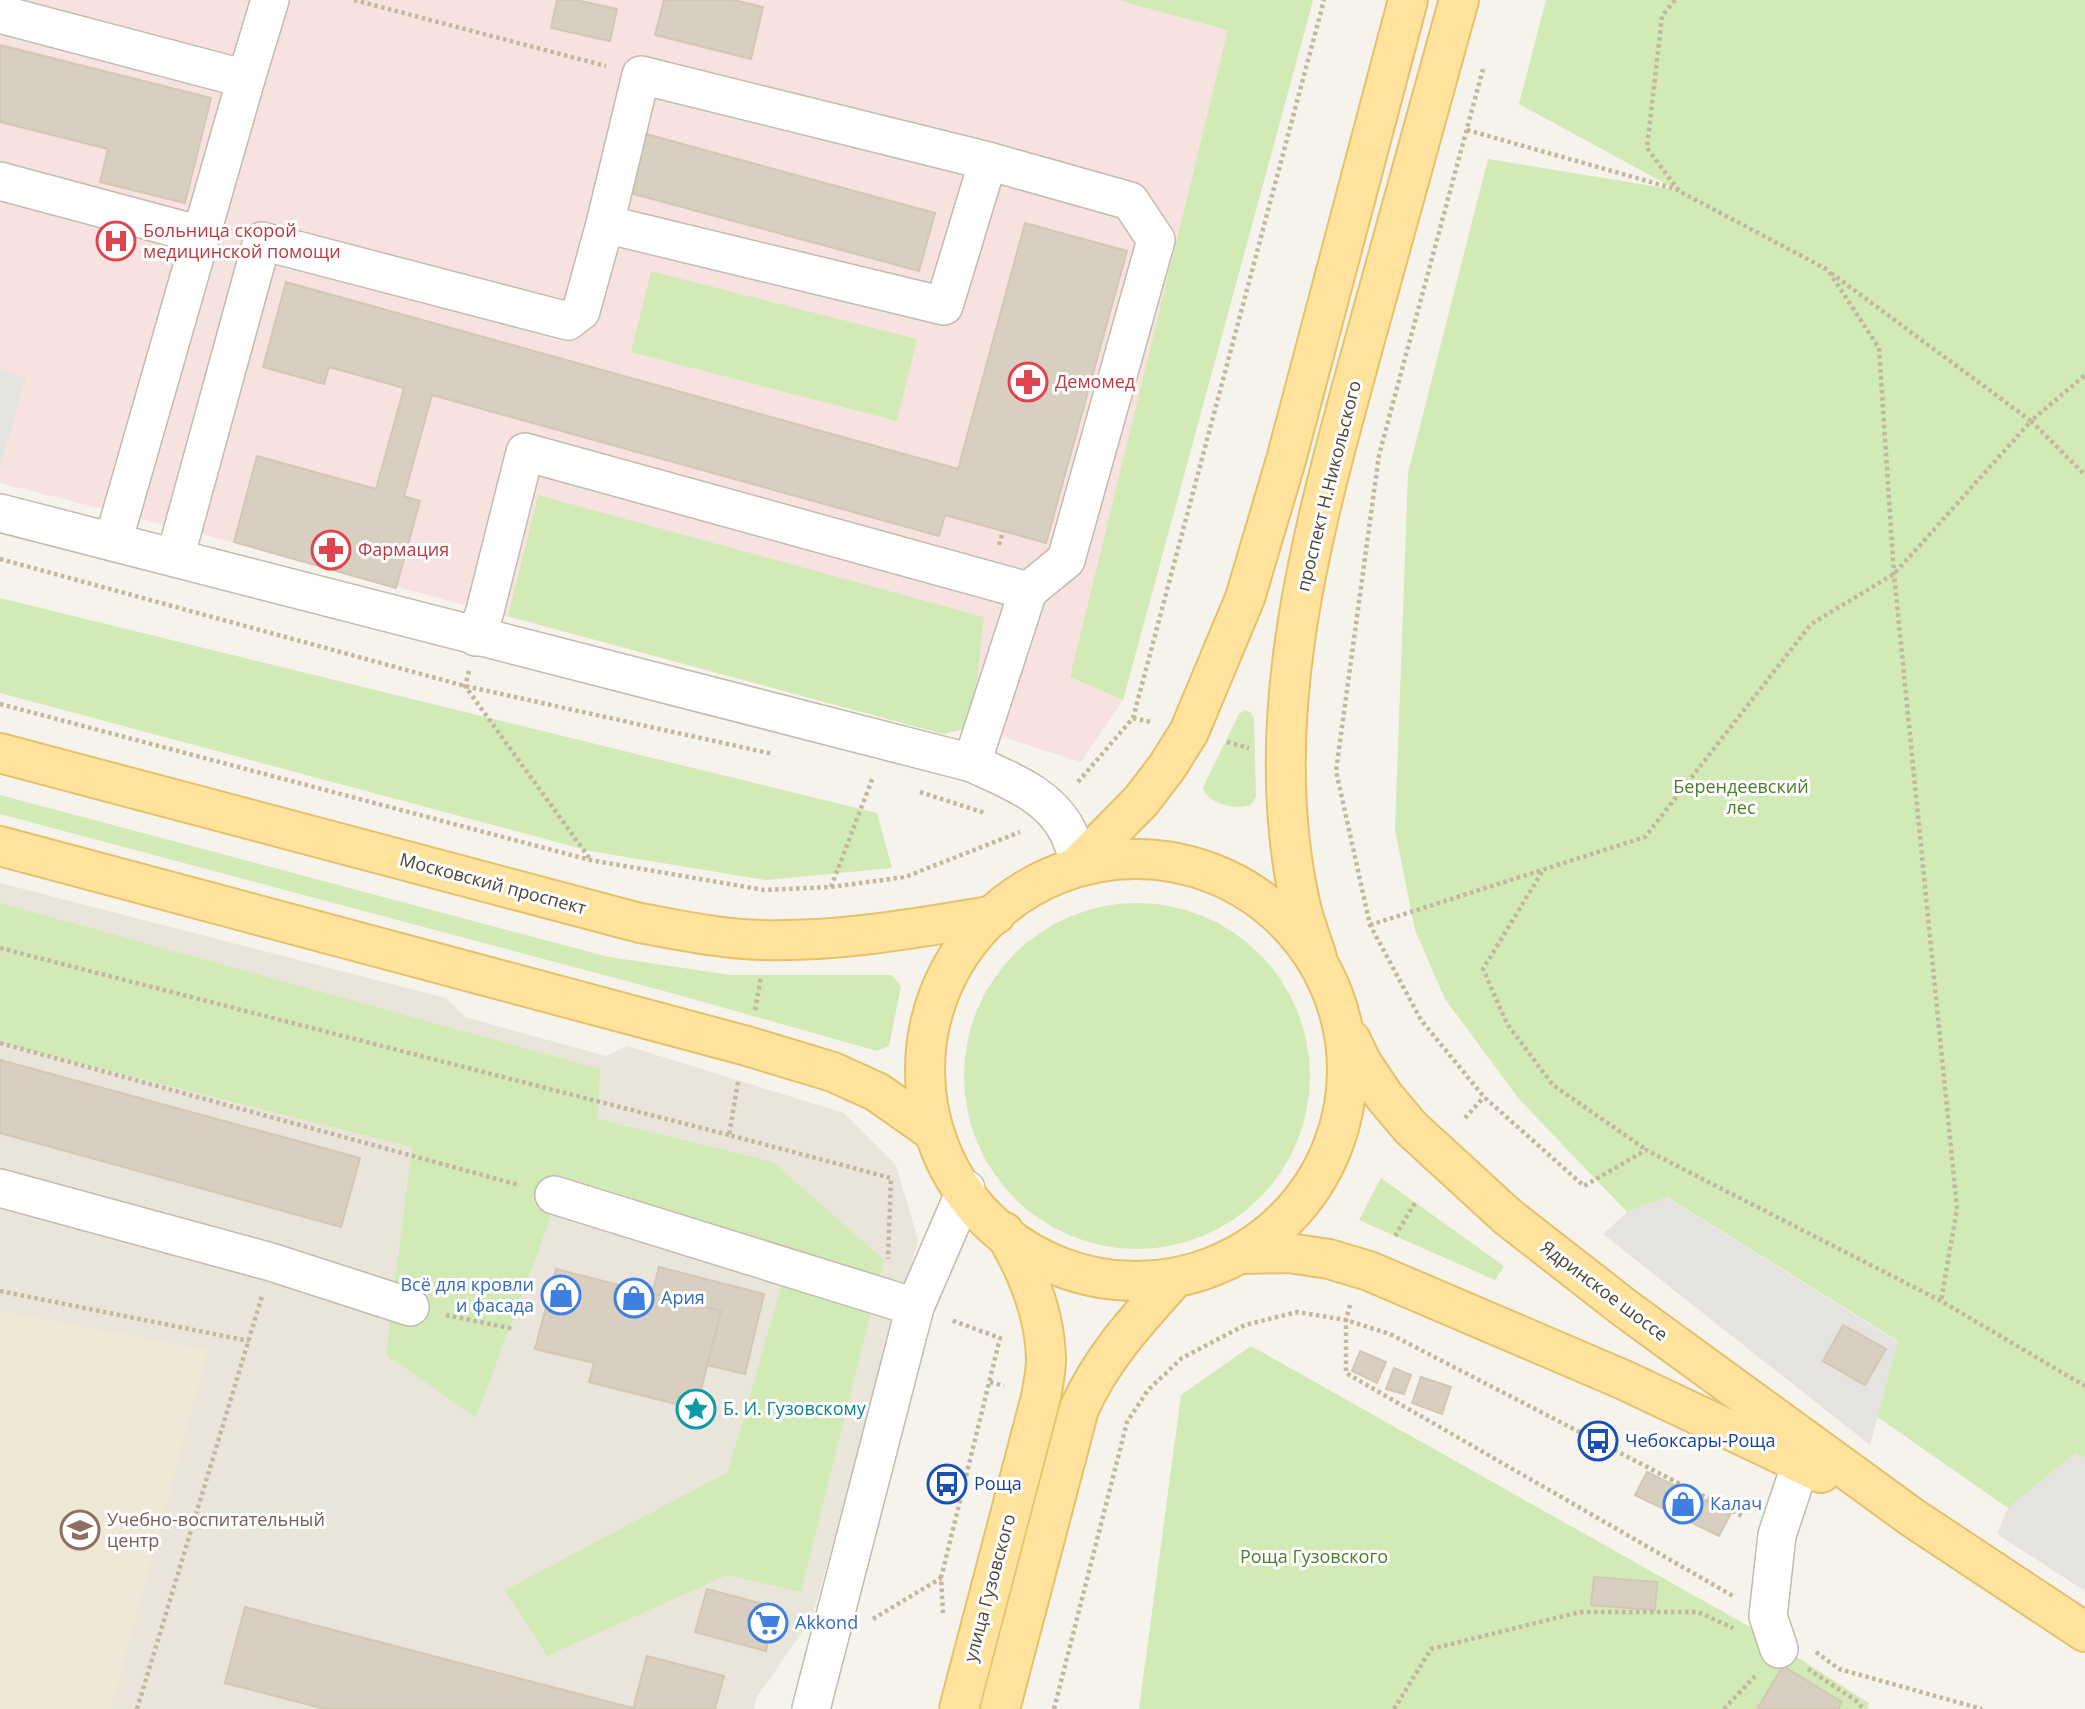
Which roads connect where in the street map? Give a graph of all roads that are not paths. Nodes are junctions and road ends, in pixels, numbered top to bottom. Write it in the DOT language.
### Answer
graph roads {
  1 [pos="270,0"];
  2 [pos="1408,0"];
  3 [pos="1459,0"];
  4 [pos="0,14"];
  5 [pos="246,79"];
  6 [pos="988,160"];
  7 [pos="0,181"];
  8 [pos="605,223"];
  9 [pos="201,235"];
  10 [pos="0,513"];
  11 [pos="113,542"];
  12 [pos="174,558"];
  13 [pos="1028,590"];
  14 [pos="476,637"];
  15 [pos="0,753"];
  16 [pos="972,763"];
  17 [pos="0,846"];
  18 [pos="1080,863"];
  19 [pos="995,915"];
  20 [pos="1324,980"];
  21 [pos="1341,1019"];
  22 [pos="931,1130"];
  23 [pos="0,1188"];
  24 [pos="966,1189"];
  25 [pos="554,1195"];
  26 [pos="1002,1227"];
  27 [pos="1242,1254"];
  28 [pos="1173,1280"];
  29 [pos="410,1307"];
  30 [pos="932,1313"];
  31 [pos="1801,1463"];
  32 [pos="1913,1518"];
  33 [pos="1774,1632"];
  34 [pos="2085,1632"];
  35 [pos="811,1709"];
  36 [pos="959,1709"];
  37 [pos="1000,1709"];
  1 -- 5 [label="street"];
  2 -- 18 [label="main road"];
  3 -- 20 [label="main road, проспект Н.Никольского"];
  4 -- 5 [label="street"];
  5 -- 9 [label="street"];
  6 -- 8 [label="street"];
  6 -- 8 [label="street"];
  6 -- 13 [label="street"];
  7 -- 9 [label="street"];
  8 -- 12 [label="street"];
  9 -- 11 [label="street"];
  10 -- 11 [label="street"];
  11 -- 12 [label="street"];
  12 -- 14 [label="street"];
  13 -- 14 [label="street"];
  13 -- 16 [label="street"];
  14 -- 16 [label="street"];
  15 -- 19 [label="main road, Московский проспект"];
  16 -- 18 [label="street"];
  17 -- 22 [label="main road"];
  18 -- 19 [label="main road"];
  18 -- 20 [label="main road"];
  19 -- 22 [label="main road"];
  20 -- 21 [label="main road"];
  21 -- 27 [label="main road"];
  21 -- 32 [label="main road, Ядринское шоссе"];
  22 -- 24 [label="main road"];
  23 -- 29 [label="street"];
  24 -- 26 [label="main road"];
  24 -- 30 [label="street"];
  25 -- 30 [label="street"];
  26 -- 28 [label="main road"];
  26 -- 36 [label="main road, улица Гузовского"];
  27 -- 28 [label="main road"];
  27 -- 31 [label="main road, Ядринское шоссе"];
  28 -- 37 [label="main road"];
  30 -- 35 [label="street"];
  31 -- 32 [label="main road, Ядринское шоссе"];
  31 -- 33 [label="street"];
  32 -- 34 [label="main road, Ядринское шоссе"];
}
